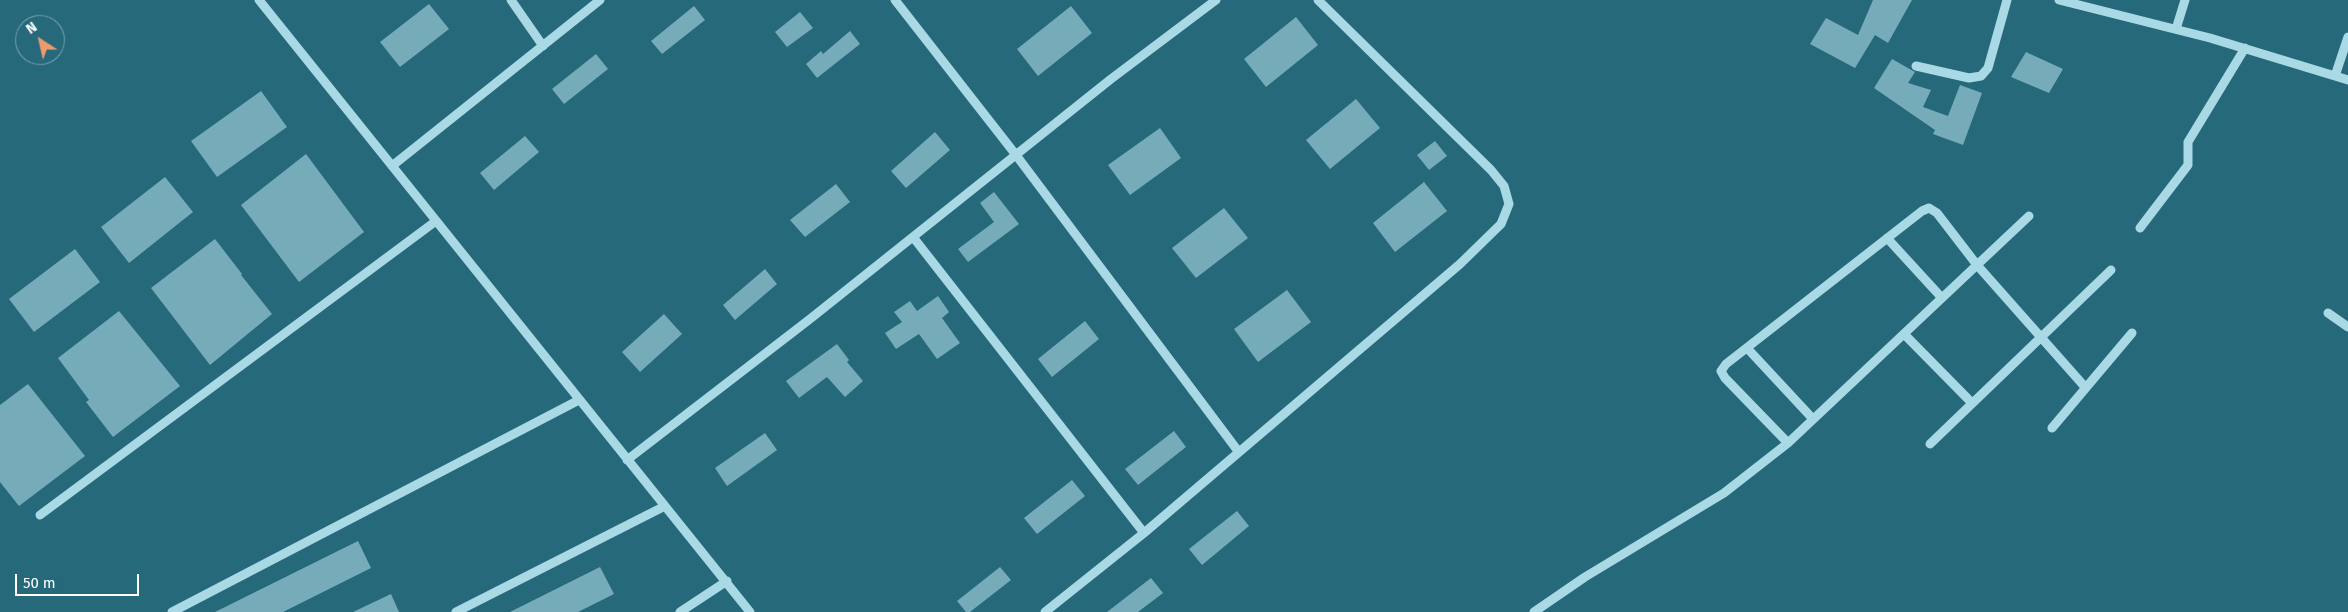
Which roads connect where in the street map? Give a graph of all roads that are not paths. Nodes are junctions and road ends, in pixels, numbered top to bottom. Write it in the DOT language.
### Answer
graph roads {
  1 [pos="259,0"];
  2 [pos="511,0"];
  3 [pos="600,0"];
  4 [pos="895,0"];
  5 [pos="1216,0"];
  6 [pos="1318,0"];
  7 [pos="2007,0"];
  8 [pos="2059,0"];
  9 [pos="2185,0"];
  10 [pos="2176,29"];
  11 [pos="2348,37"];
  12 [pos="543,46"];
  13 [pos="2245,48"];
  14 [pos="1916,66"];
  15 [pos="2335,76"];
  16 [pos="2348,80"];
  17 [pos="1016,155"];
  18 [pos="392,166"];
  19 [pos="2029,216"];
  20 [pos="436,221"];
  21 [pos="2140,228"];
  22 [pos="913,237"];
  23 [pos="1887,238"];
  24 [pos="1977,265"];
  25 [pos="2111,270"];
  26 [pos="1942,298"];
  27 [pos="2328,313"];
  28 [pos="2348,327"];
  29 [pos="2132,333"];
  30 [pos="1904,334"];
  31 [pos="2042,337"];
  32 [pos="1747,348"];
  33 [pos="2085,387"];
  34 [pos="579,400"];
  35 [pos="1972,403"];
  36 [pos="1813,419"];
  37 [pos="2052,428"];
  38 [pos="1788,443"];
  39 [pos="1930,444"];
  40 [pos="1238,451"];
  41 [pos="627,460"];
  42 [pos="665,506"];
  43 [pos="40,515"];
  44 [pos="1144,533"];
  45 [pos="727,581"];
  46 [pos="172,612"];
  47 [pos="456,612"];
  48 [pos="680,612"];
  49 [pos="750,612"];
  50 [pos="1045,612"];
  51 [pos="1534,612"];
  1 -- 18 [label="street"];
  2 -- 12 [label="street"];
  3 -- 12 [label="street"];
  4 -- 17 [label="street"];
  5 -- 17 [label="street"];
  6 -- 40 [label="street"];
  7 -- 14 [label="street"];
  8 -- 10 [label="street"];
  9 -- 10 [label="street"];
  10 -- 13 [label="street"];
  11 -- 15 [label="street"];
  12 -- 18 [label="street"];
  13 -- 15 [label="street"];
  13 -- 21 [label="street"];
  15 -- 16 [label="street"];
  17 -- 22 [label="street"];
  17 -- 40 [label="street"];
  18 -- 20 [label="street"];
  19 -- 24 [label="street"];
  20 -- 34 [label="street"];
  20 -- 43 [label="street"];
  22 -- 41 [label="street"];
  22 -- 44 [label="street"];
  23 -- 24 [label="street"];
  23 -- 26 [label="street"];
  23 -- 32 [label="street"];
  24 -- 26 [label="street"];
  24 -- 31 [label="street"];
  25 -- 31 [label="street"];
  26 -- 30 [label="street"];
  27 -- 28 [label="street"];
  29 -- 33 [label="street"];
  30 -- 35 [label="street"];
  30 -- 36 [label="street"];
  31 -- 33 [label="street"];
  31 -- 35 [label="street"];
  32 -- 36 [label="street"];
  32 -- 38 [label="street"];
  33 -- 37 [label="street"];
  34 -- 41 [label="street"];
  34 -- 46 [label="street"];
  35 -- 39 [label="street"];
  36 -- 38 [label="street"];
  38 -- 51 [label="street"];
  40 -- 44 [label="street"];
  41 -- 42 [label="street"];
  42 -- 45 [label="street"];
  42 -- 47 [label="street"];
  44 -- 50 [label="street"];
  45 -- 48 [label="street"];
  45 -- 49 [label="street"];
}
